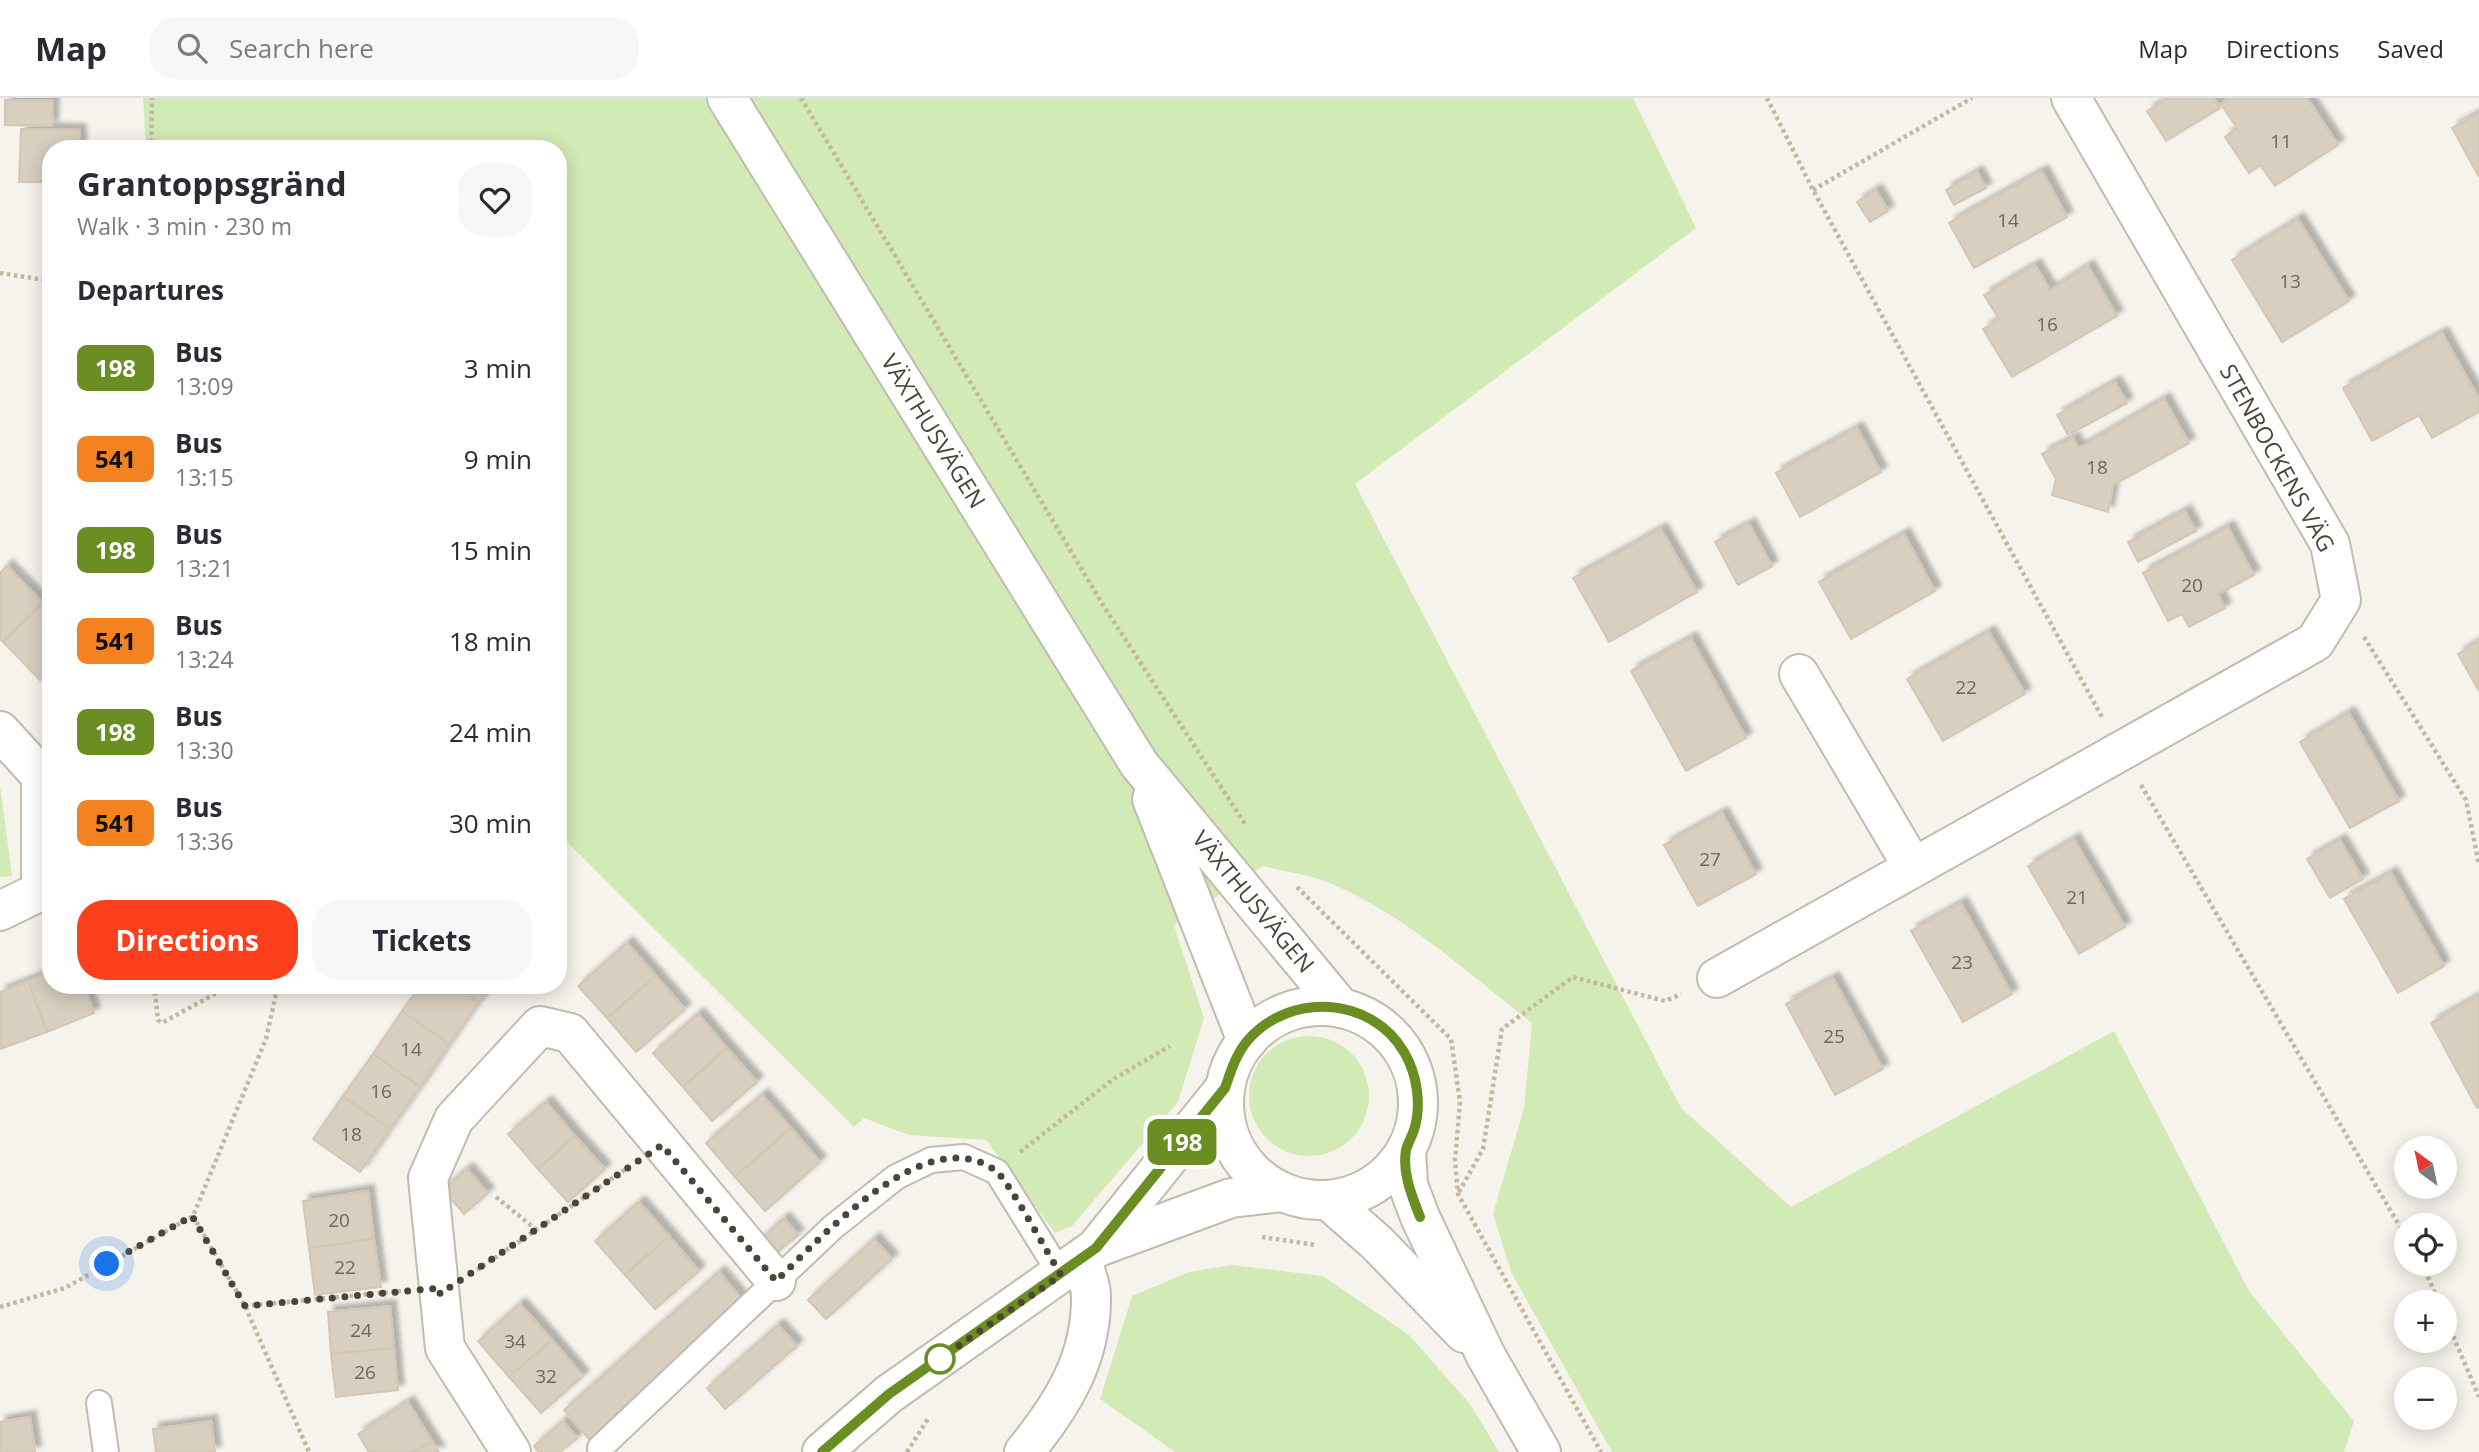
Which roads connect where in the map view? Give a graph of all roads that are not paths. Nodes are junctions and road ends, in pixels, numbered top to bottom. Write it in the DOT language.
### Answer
graph roads {
  1 [pos="727,98"];
  2 [pos="2071,98"];
  3 [pos="1799,674"];
  4 [pos="0,730"];
  5 [pos="1139,764"];
  6 [pos="1913,867"];
  7 [pos="0,911"];
  8 [pos="1717,978"];
  9 [pos="1341,1008"];
  10 [pos="1247,1041"];
  11 [pos="1225,1088"];
  12 [pos="1406,1150"];
  13 [pos="1282,1192"];
  14 [pos="1328,1199"];
  15 [pos="1080,1261"];
  16 [pos="776,1281"];
  17 [pos="1486,1356"];
  18 [pos="99,1403"];
  19 [pos="600,1448"];
  20 [pos="1036,1448"];
  21 [pos="106,1452"];
  22 [pos="511,1452"];
  23 [pos="822,1452"];
  24 [pos="1541,1452"];
  1 -- 5 [label="street, VÄXTHUSVÄGEN"];
  2 -- 6 [label="street, STENBOCKENS VÄG"];
  3 -- 6 [label="street"];
  4 -- 7 [label="street"];
  5 -- 9 [label="street, VÄXTHUSVÄGEN"];
  5 -- 10 [label="street, VÄXTHUSVÄGEN"];
  6 -- 8 [label="street"];
  9 -- 10 [label="street, VÄXTHUSVÄGEN"];
  9 -- 12 [label="street, VÄXTHUSVÄGEN"];
  10 -- 11 [label="street, VÄXTHUSVÄGEN"];
  11 -- 13 [label="street, VÄXTHUSVÄGEN"];
  11 -- 15 [label="street"];
  12 -- 14 [label="street, VÄXTHUSVÄGEN"];
  12 -- 17 [label="street, VÄXTHUSVÄGEN"];
  13 -- 14 [label="street, VÄXTHUSVÄGEN"];
  13 -- 15 [label="street"];
  14 -- 17 [label="street, VÄXTHUSVÄGEN"];
  15 -- 16 [label="lane"];
  15 -- 20 [label="street"];
  15 -- 23 [label="street"];
  16 -- 19 [label="lane"];
  16 -- 22 [label="street"];
  17 -- 24 [label="street, VÄXTHUSVÄGEN"];
  18 -- 21 [label="lane"];
}
